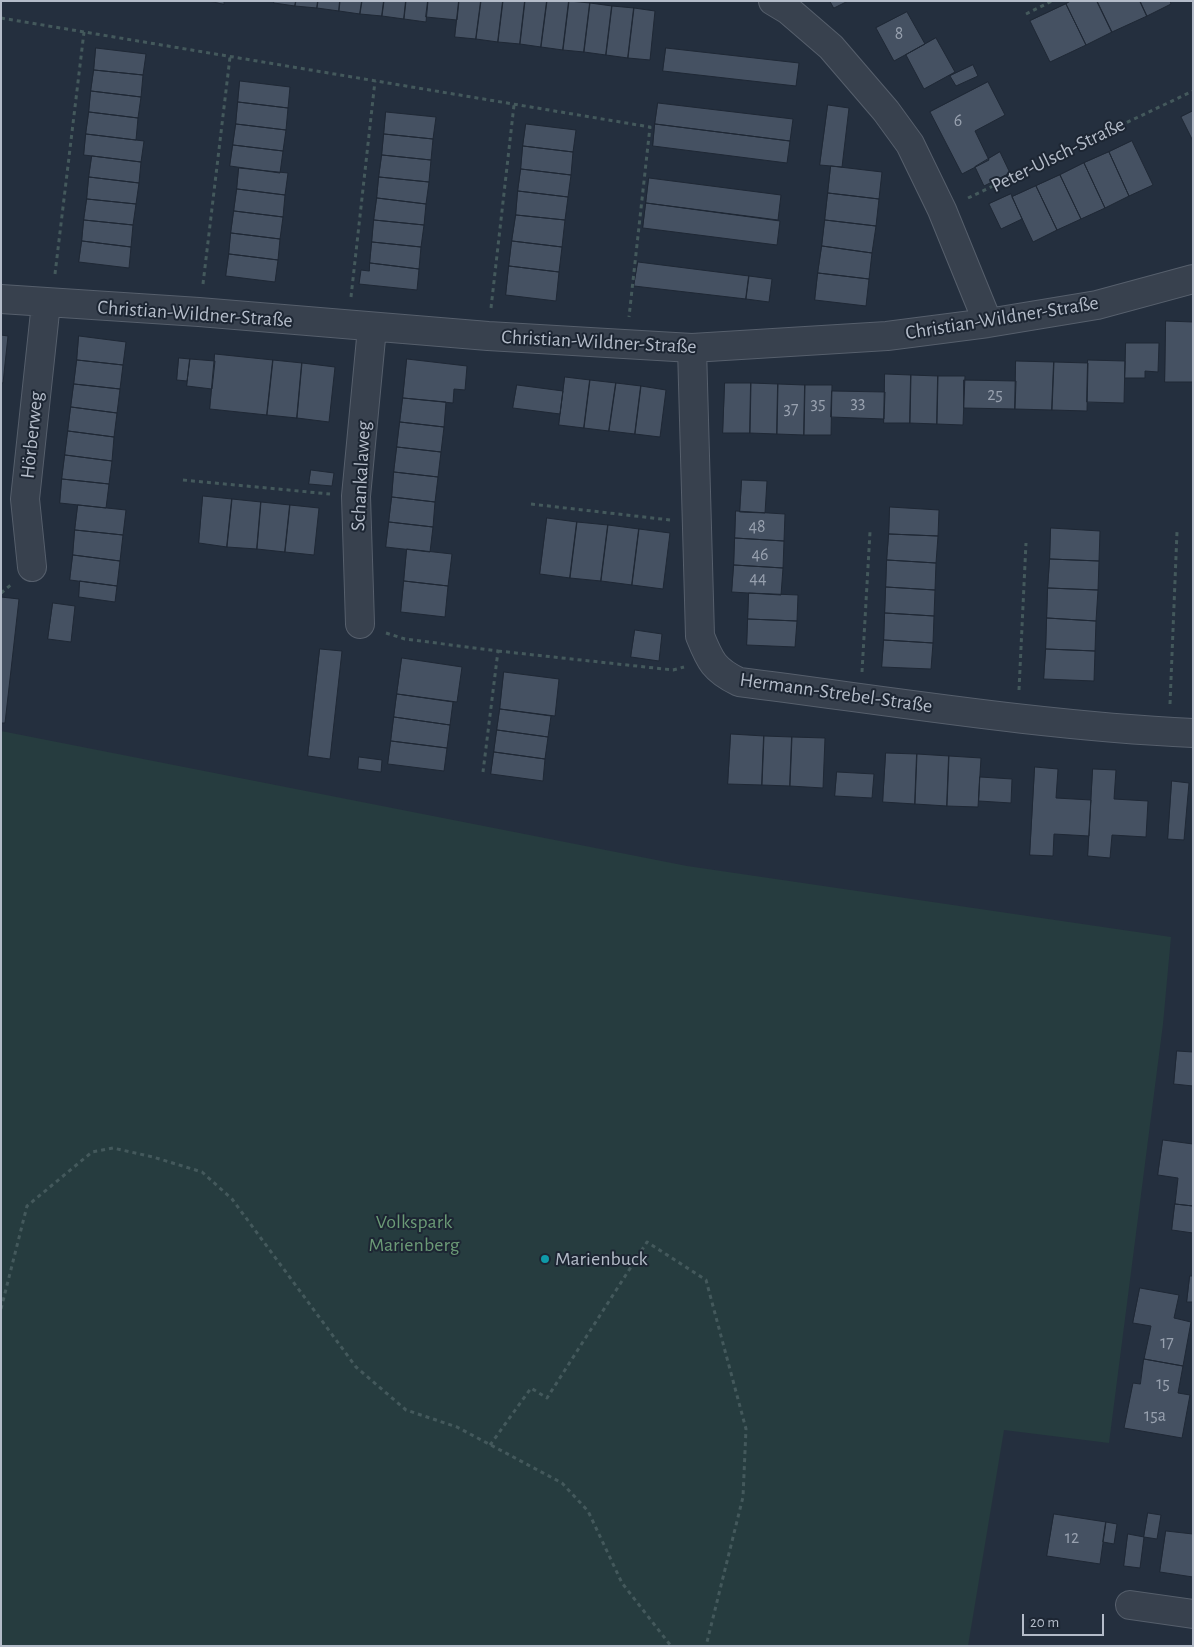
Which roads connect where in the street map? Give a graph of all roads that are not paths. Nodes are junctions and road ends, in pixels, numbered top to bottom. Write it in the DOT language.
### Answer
graph roads {
  1 [pos="773,1"];
  2 [pos="1193,279"];
  3 [pos="1,299"];
  4 [pos="46,303"];
  5 [pos="988,323"];
  6 [pos="372,328"];
  7 [pos="692,348"];
  8 [pos="32,567"];
  9 [pos="360,624"];
  10 [pos="1181,732"];
  11 [pos="1130,1605"];
  12 [pos="1193,1614"];
  1 -- 5 [label="street"];
  2 -- 5 [label="street, Christian-Wildner-Straße"];
  3 -- 4 [label="street, Christian-Wildner-Straße"];
  4 -- 6 [label="street, Christian-Wildner-Straße"];
  4 -- 8 [label="street, Hörberweg"];
  5 -- 7 [label="street, Christian-Wildner-Straße"];
  6 -- 7 [label="street, Christian-Wildner-Straße"];
  6 -- 9 [label="street, Schankalaweg"];
  7 -- 10 [label="street, Hermann-Strebel-Straße"];
  11 -- 12 [label="street"];
}
